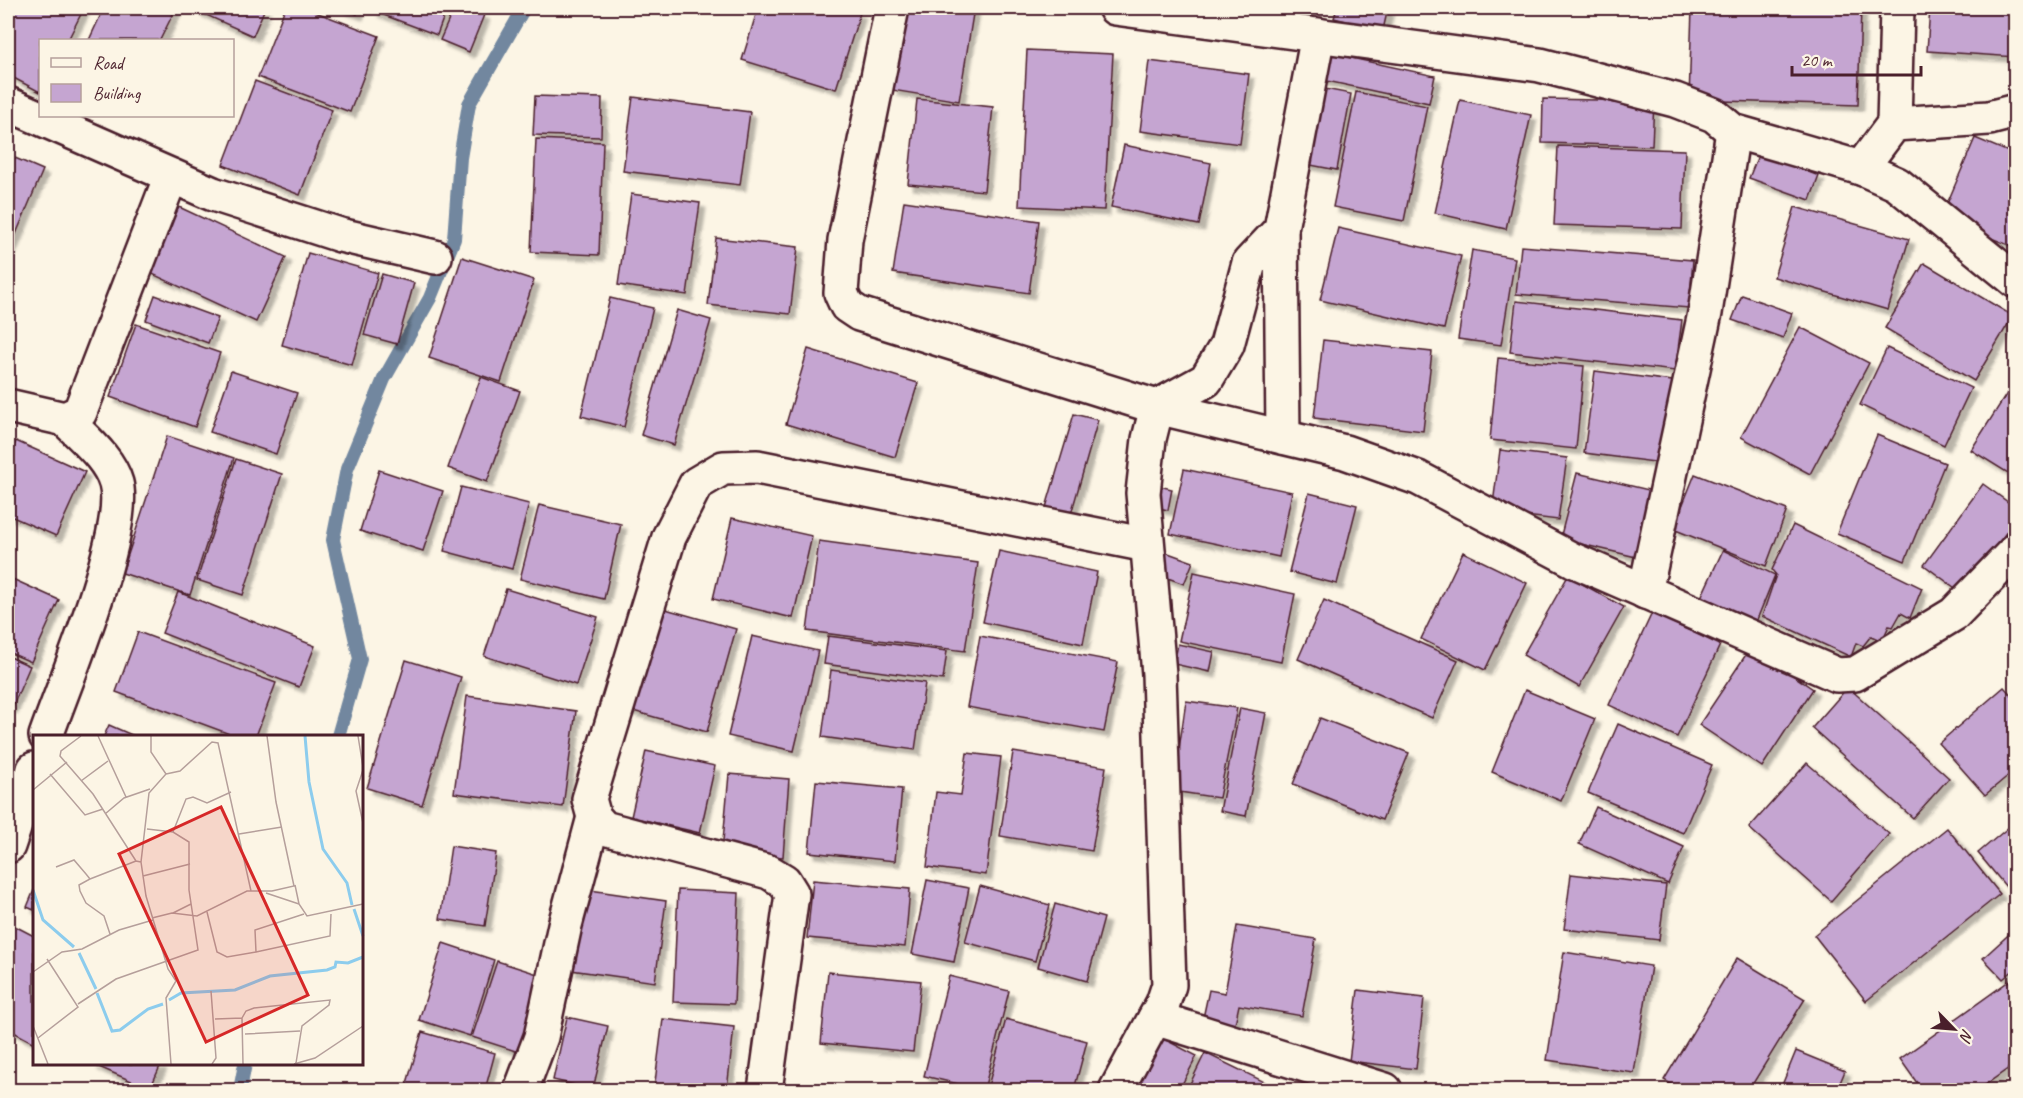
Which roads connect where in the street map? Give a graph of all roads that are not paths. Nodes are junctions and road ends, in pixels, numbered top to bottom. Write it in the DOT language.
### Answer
graph roads {
  1 [pos="892,8"];
  2 [pos="1115,8"];
  3 [pos="1897,8"];
  4 [pos="1309,25"];
  5 [pos="8,104"];
  6 [pos="2016,111"];
  7 [pos="1894,124"];
  8 [pos="1733,131"];
  9 [pos="1861,168"];
  10 [pos="171,176"];
  11 [pos="1281,229"];
  12 [pos="435,257"];
  13 [pos="2016,281"];
  14 [pos="8,406"];
  15 [pos="1157,407"];
  16 [pos="65,419"];
  17 [pos="1283,437"];
  18 [pos="1147,545"];
  19 [pos="2010,568"];
  20 [pos="1645,592"];
  21 [pos="46,735"];
  22 [pos="33,772"];
  23 [pos="594,817"];
  24 [pos="8,846"];
  25 [pos="1155,1018"];
  26 [pos="1118,1083"];
  27 [pos="521,1090"];
  28 [pos="765,1090"];
  29 [pos="1385,1090"];
  1 -- 15 [label="street"];
  2 -- 4 [label="street"];
  3 -- 7 [label="street"];
  4 -- 8 [label="street"];
  4 -- 11 [label="street"];
  5 -- 10 [label="street"];
  6 -- 7 [label="street"];
  7 -- 9 [label="street"];
  8 -- 9 [label="street"];
  8 -- 20 [label="street"];
  9 -- 13 [label="street"];
  10 -- 12 [label="street"];
  10 -- 16 [label="street"];
  11 -- 15 [label="street"];
  11 -- 17 [label="street"];
  14 -- 16 [label="street"];
  15 -- 17 [label="street"];
  15 -- 18 [label="street"];
  16 -- 21 [label="street"];
  17 -- 20 [label="street"];
  18 -- 23 [label="street"];
  18 -- 25 [label="street"];
  19 -- 20 [label="street"];
  22 -- 24 [label="street"];
  23 -- 27 [label="street"];
  23 -- 28 [label="street"];
  25 -- 26 [label="street"];
  25 -- 29 [label="street"];
}
